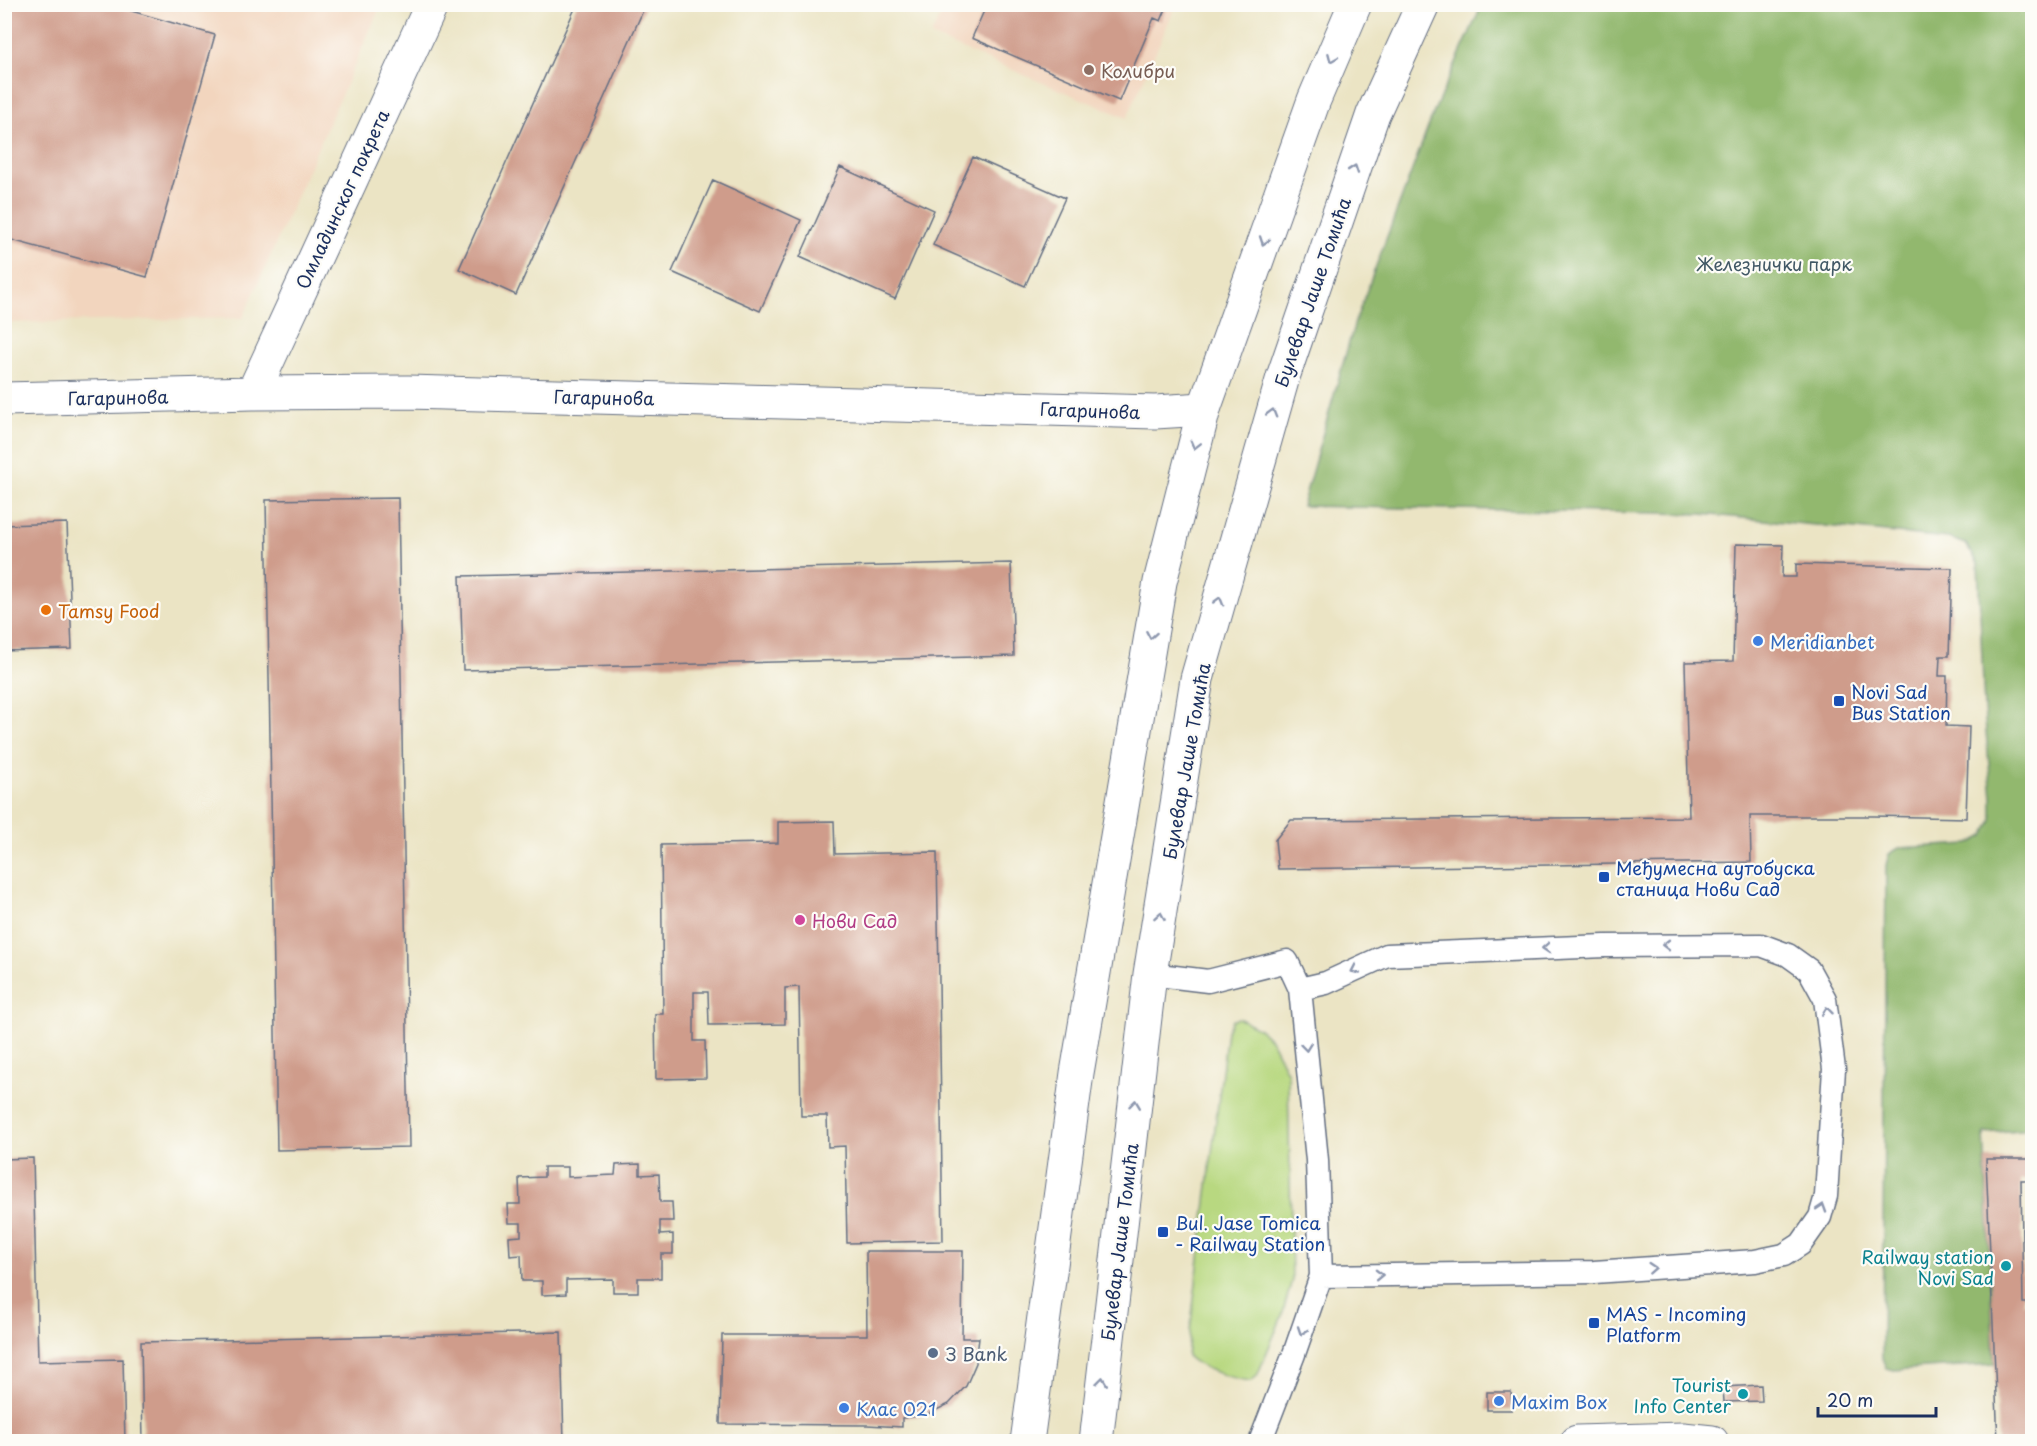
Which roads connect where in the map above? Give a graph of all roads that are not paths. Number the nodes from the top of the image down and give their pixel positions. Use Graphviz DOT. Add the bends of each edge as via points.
graph roads {
  1 [pos="432,4"];
  2 [pos="1355,4"];
  3 [pos="1423,4"];
  4 [pos="253,393"];
  5 [pos="4,399"];
  6 [pos="1204,409"];
  7 [pos="1150,974"];
  8 [pos="1300,989"];
  9 [pos="1321,1275"];
  10 [pos="1027,1442"];
  11 [pos="1096,1442"];
  12 [pos="1260,1442"];
  13 [pos="1577,1442"];
  14 [pos="1712,1442"];
  1 -- 4 [label="main road, Омладинског покрета"];
  2 -- 6 [label="main road, one-way" via="1314,100"];
  7 -- 3 [label="main road, Булевар Јаше Томића, one-way" via="1197,679 1257,465 1373,114"];
  4 -- 5 [label="main road, Гагаринова"];
  4 -- 6 [label="main road, Гагаринова" via="408,392 1155,412"];
  6 -- 10 [label="main road, one-way" via="1158,594 1077,1073"];
  7 -- 8 [label="lane" via="1208,981 1287,961"];
  11 -- 7 [label="main road, Булевар Јаше Томића, one-way"];
  8 -- 9 [label="lane, one-way" via="1317,1160"];
  9 -- 8 [label="lane, one-way" via="1594,1272 1755,1261 1784,1255 1801,1244 1820,1217 1826,1196 1834,1069 1825,999 1809,970 1788,955 1761,945 1605,946 1387,955 1326,983"];
  9 -- 12 [label="lane, one-way"];
  13 -- 14 [label="main road"];
}
